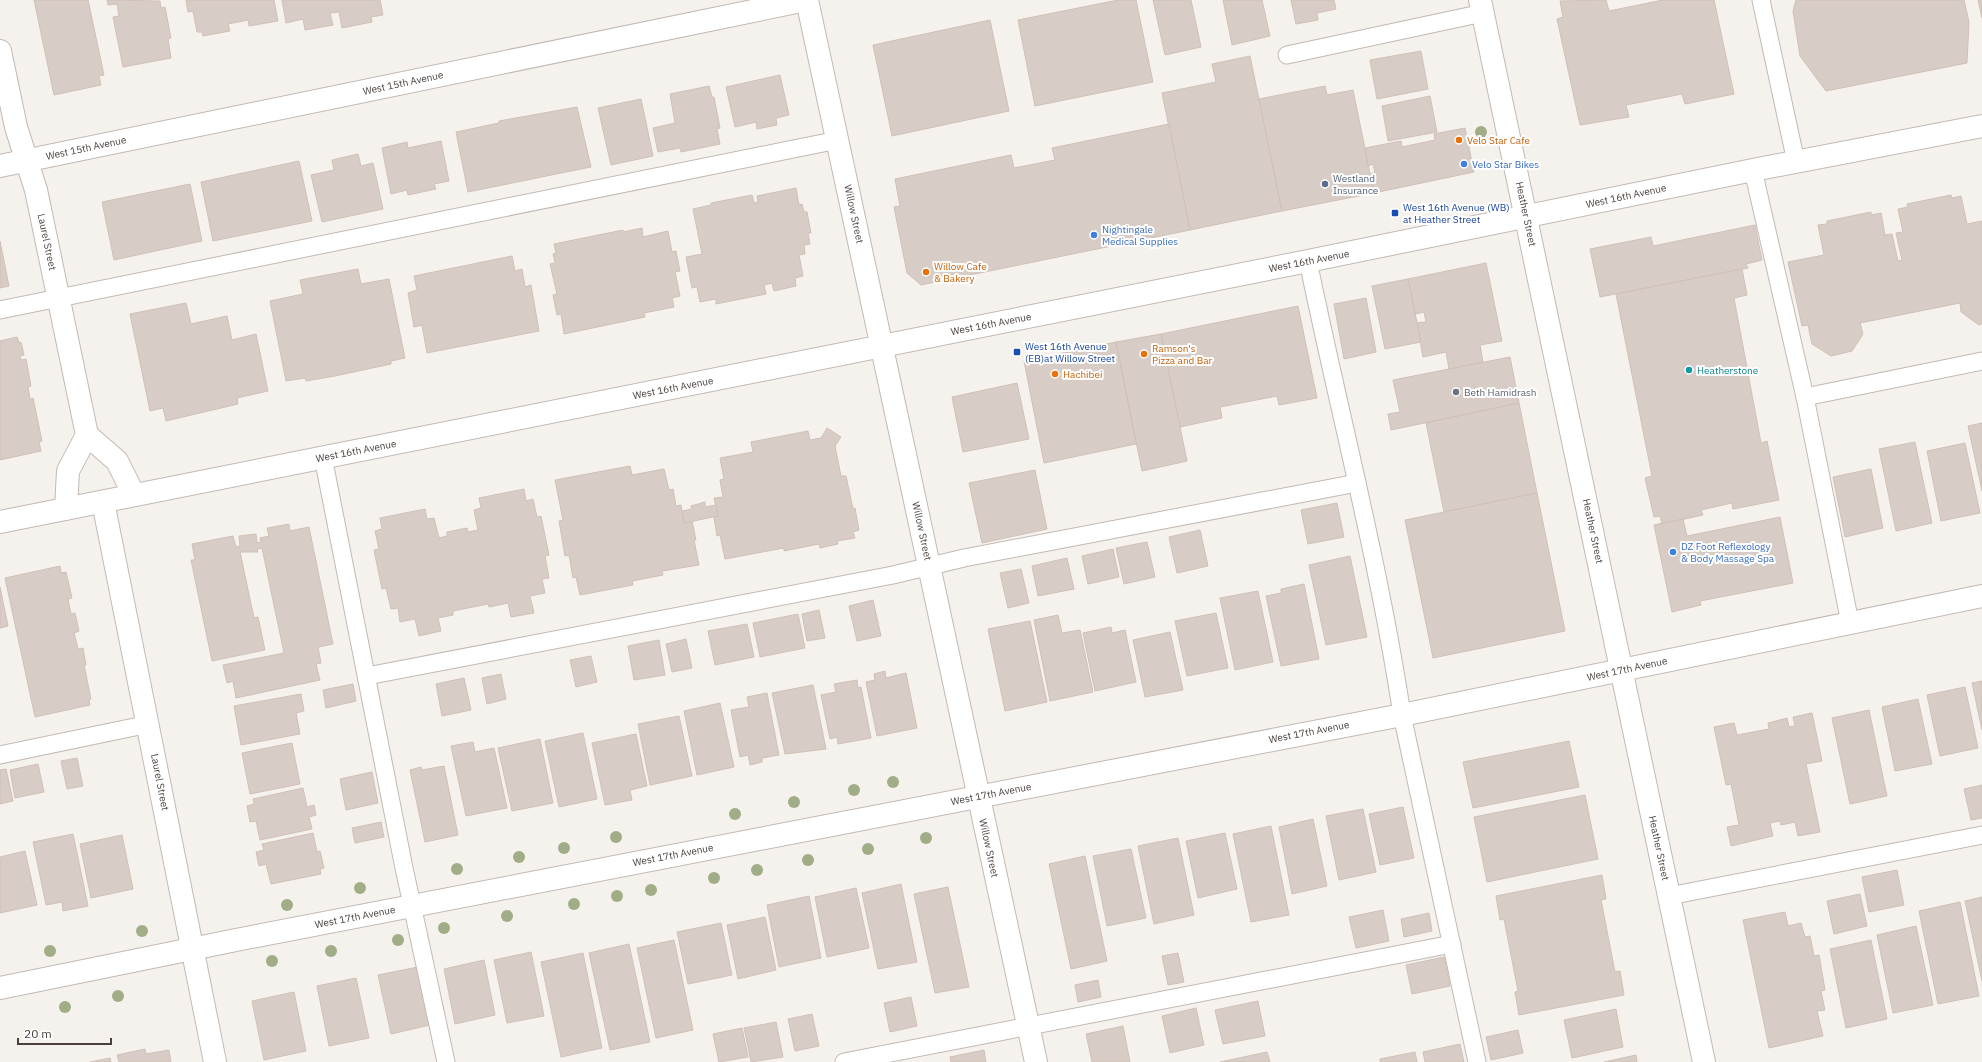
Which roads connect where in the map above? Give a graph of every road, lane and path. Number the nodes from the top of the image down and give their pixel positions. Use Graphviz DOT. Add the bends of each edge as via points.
graph roads {
  1 [pos="807,0"];
  2 [pos="1761,0"];
  3 [pos="1482,6"];
  4 [pos="0,51"];
  5 [pos="1287,55"];
  6 [pos="1982,126"];
  7 [pos="838,140"];
  8 [pos="26,160"];
  9 [pos="1796,162"];
  10 [pos="0,166"];
  11 [pos="1753,170"];
  12 [pos="1526,216"];
  13 [pos="1308,261"];
  14 [pos="59,298"];
  15 [pos="0,310"];
  16 [pos="883,346"];
  17 [pos="1982,361"];
  18 [pos="1805,397"];
  19 [pos="87,436"];
  20 [pos="323,457"];
  21 [pos="1357,483"];
  22 [pos="134,495"];
  23 [pos="103,502"];
  24 [pos="66,509"];
  25 [pos="0,522"];
  26 [pos="929,566"];
  27 [pos="1982,596"];
  28 [pos="1850,623"];
  29 [pos="1622,670"];
  30 [pos="366,676"];
  31 [pos="1402,715"];
  32 [pos="149,724"];
  33 [pos="0,755"];
  34 [pos="978,796"];
  35 [pos="1982,835"];
  36 [pos="1669,896"];
  37 [pos="413,906"];
  38 [pos="1452,944"];
  39 [pos="192,949"];
  40 [pos="0,988"];
  41 [pos="1029,1026"];
  42 [pos="215,1062"];
  43 [pos="446,1062"];
  44 [pos="844,1062"];
  45 [pos="1036,1062"];
  46 [pos="1477,1062"];
  47 [pos="1704,1062"];
  1 -- 7 [label="street, Willow Street"];
  1 -- 8 [label="street, West 15th Avenue"];
  2 -- 9 [label="lane"];
  3 -- 5 [label="lane"];
  3 -- 12 [label="street, Heather Street"];
  4 -- 8 [label="street, Laurel Street" via="16,127"];
  6 -- 9 [label="street, West 16th Avenue"];
  7 -- 14 [label="lane"];
  7 -- 16 [label="street, Willow Street"];
  8 -- 10 [label="street, West 15th Avenue"];
  8 -- 14 [label="street, Laurel Street" via="36,190"];
  9 -- 11 [label="street, West 16th Avenue"];
  11 -- 12 [label="street, West 16th Avenue"];
  11 -- 18 [label="lane"];
  12 -- 13 [label="street, West 16th Avenue"];
  12 -- 29 [label="street, Heather Street"];
  13 -- 16 [label="street, West 16th Avenue"];
  13 -- 21 [label="lane"];
  14 -- 15 [label="lane"];
  14 -- 19 [label="street, Laurel Street"];
  16 -- 20 [label="street, West 16th Avenue"];
  16 -- 26 [label="street, Willow Street"];
  17 -- 18 [label="lane"];
  18 -- 28 [label="lane"];
  19 -- 22 [label="street" via="117,461"];
  19 -- 24 [label="street" via="68,471"];
  20 -- 22 [label="street, West 16th Avenue"];
  20 -- 30 [label="lane"];
  21 -- 26 [label="lane"];
  21 -- 31 [label="lane"];
  22 -- 23 [label="street, West 16th Avenue"];
  23 -- 24 [label="street, West 16th Avenue"];
  23 -- 32 [label="street, Laurel Street"];
  24 -- 25 [label="street, West 16th Avenue"];
  26 -- 30 [label="lane"];
  26 -- 34 [label="street, Willow Street"];
  27 -- 28 [label="street, West 17th Avenue"];
  28 -- 29 [label="street, West 17th Avenue"];
  29 -- 31 [label="street, West 17th Avenue"];
  29 -- 36 [label="street, Heather Street"];
  30 -- 37 [label="lane"];
  31 -- 34 [label="street, West 17th Avenue"];
  31 -- 38 [label="lane"];
  32 -- 33 [label="lane"];
  32 -- 39 [label="street, Laurel Street"];
  34 -- 37 [label="street, West 17th Avenue"];
  34 -- 41 [label="street, Willow Street"];
  35 -- 36 [label="lane"];
  36 -- 47 [label="street, Heather Street"];
  37 -- 39 [label="street, West 17th Avenue"];
  37 -- 43 [label="lane"];
  38 -- 41 [label="lane"];
  38 -- 46 [label="lane"];
  39 -- 40 [label="street, West 17th Avenue"];
  39 -- 42 [label="street, Laurel Street"];
  41 -- 44 [label="lane"];
  41 -- 45 [label="street, Willow Street"];
}
